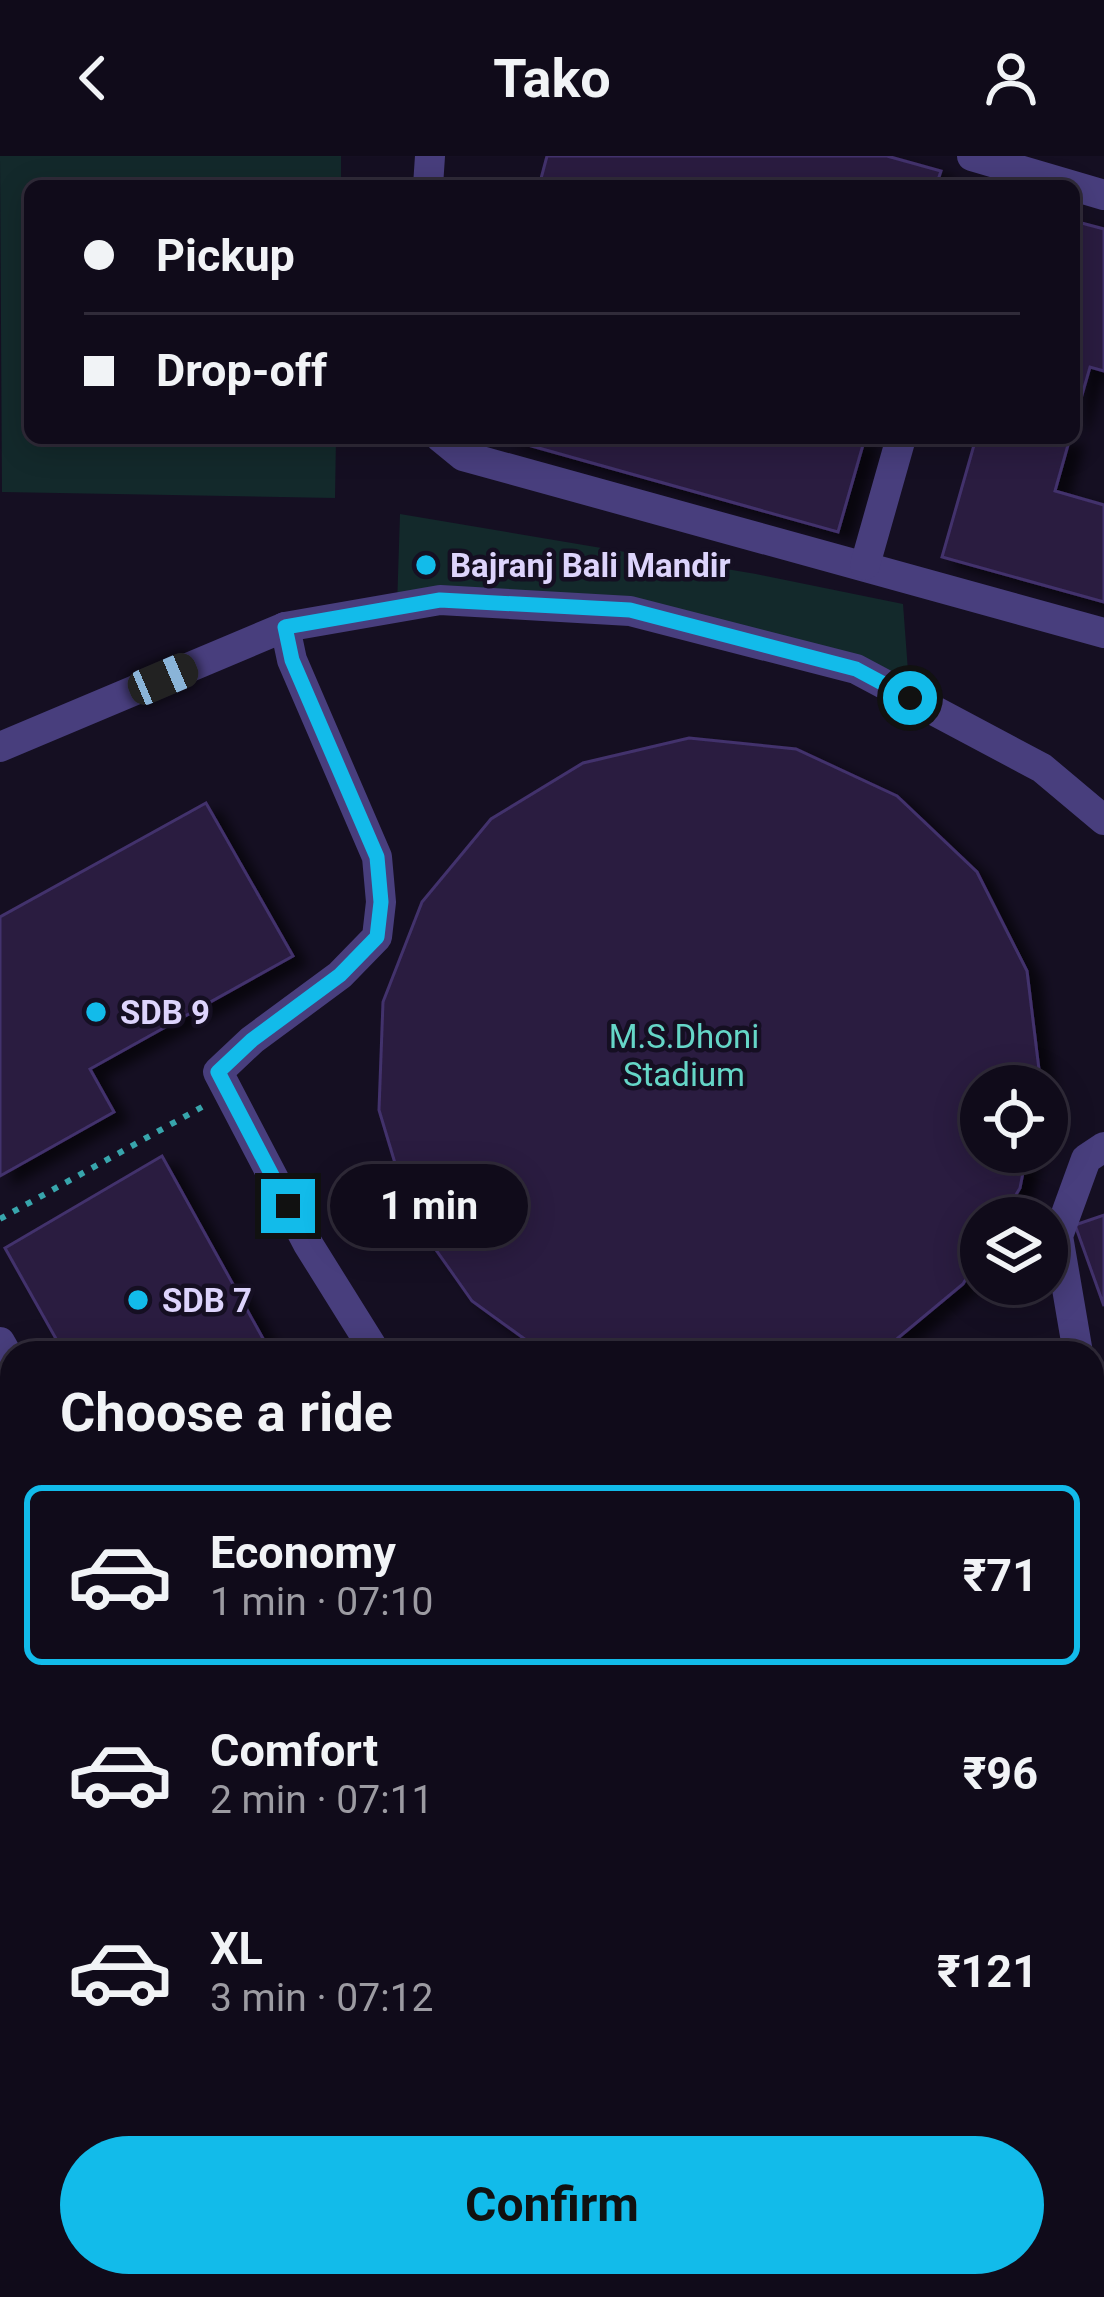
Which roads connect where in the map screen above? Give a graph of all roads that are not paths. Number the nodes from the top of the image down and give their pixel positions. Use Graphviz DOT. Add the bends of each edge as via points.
graph roads {
  1 [pos="976,167"];
  2 [pos="1035,180"];
  3 [pos="448,444"];
  4 [pos="900,444"];
  5 [pos="865,565"];
  6 [pos="285,627"];
  7 [pos="1104,633"];
  8 [pos="0,747"];
  9 [pos="1104,820"];
  10 [pos="1104,1147"];
  11 [pos="369,1341"];
  12 [pos="1076,1341"];
  1 -- 2 [label="street"];
  3 -- 5 [label="street" via="463,456"];
  4 -- 5 [label="street"];
  5 -- 7 [label="street"];
  6 -- 8 [label="street"];
  6 -- 9 [label="street" via="440,600 630,610 856,669 1042,768"];
  6 -- 11 [label="street" via="377,857 377,937 218,1072"];
  10 -- 12 [label="street" via="1087,1159 1058,1236"];
}
